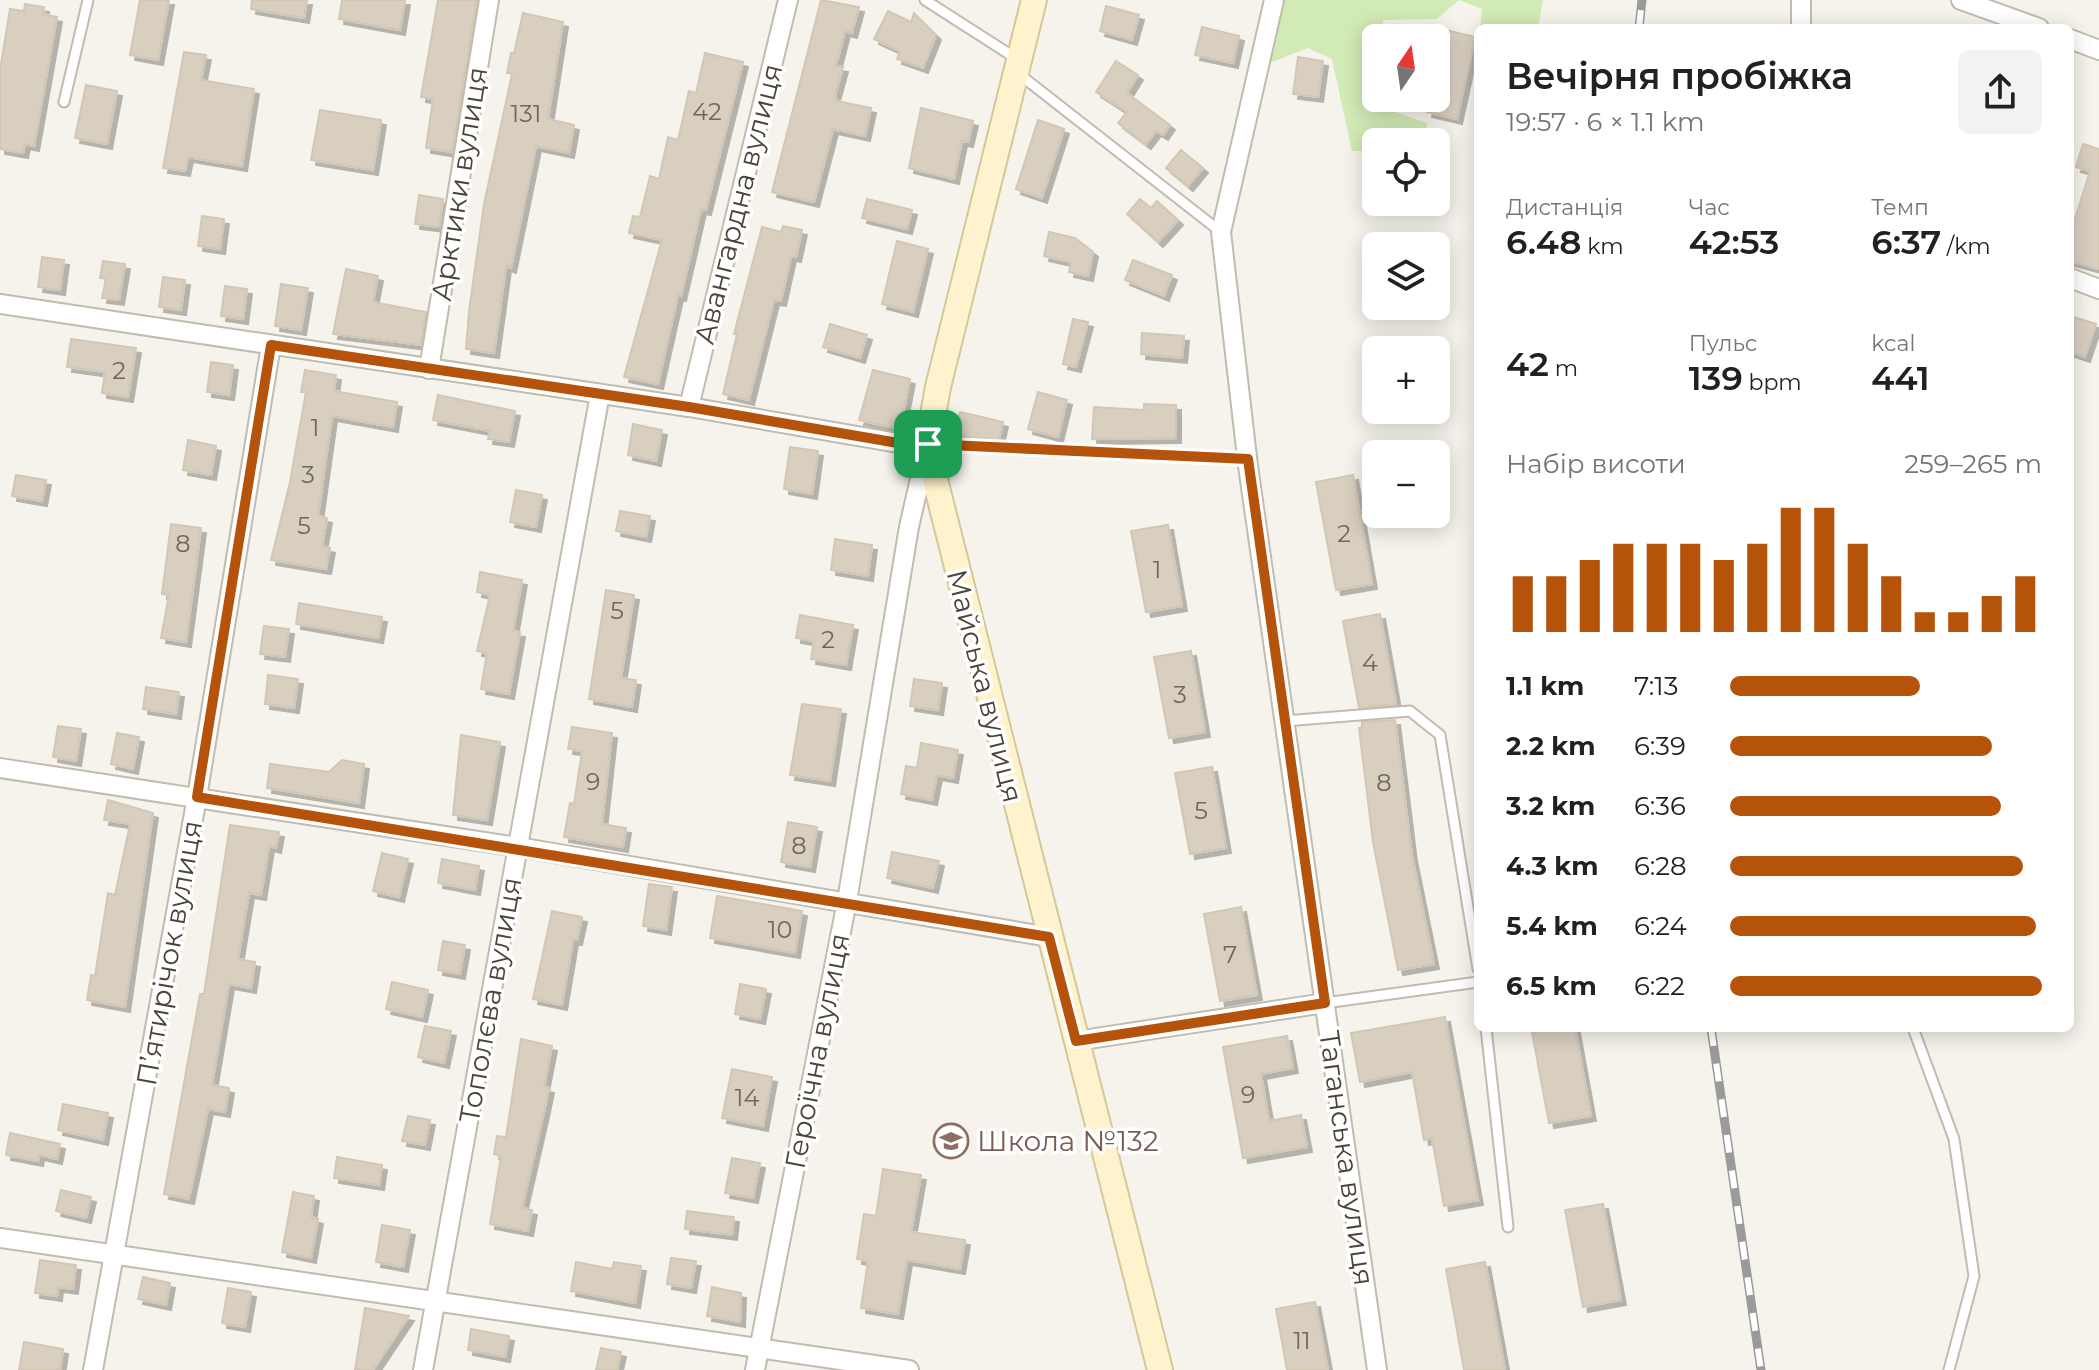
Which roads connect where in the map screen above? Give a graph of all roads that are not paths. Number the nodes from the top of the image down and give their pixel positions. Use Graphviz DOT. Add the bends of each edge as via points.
graph roads {
  1 [pos="88,0"];
  2 [pos="489,0"];
  3 [pos="788,0"];
  4 [pos="925,0"];
  5 [pos="1034,0"];
  6 [pos="1274,0"];
  7 [pos="1801,0"];
  8 [pos="1961,0"];
  9 [pos="1801,24"];
  10 [pos="2028,24"];
  11 [pos="2074,41"];
  12 [pos="2099,50"];
  13 [pos="1018,66"];
  14 [pos="64,102"];
  15 [pos="1221,232"];
  16 [pos="2074,280"];
  17 [pos="2099,289"];
  18 [pos="0,304"];
  19 [pos="271,345"];
  20 [pos="429,369"];
  21 [pos="600,394"];
  22 [pos="689,407"];
  23 [pos="928,446"];
  24 [pos="1248,459"];
  25 [pos="1284,721"];
  26 [pos="0,768"];
  27 [pos="197,797"];
  28 [pos="518,847"];
  29 [pos="847,901"];
  30 [pos="1049,937"];
  31 [pos="1474,944"];
  32 [pos="1474,983"];
  33 [pos="1325,1003"];
  34 [pos="1486,1032"];
  35 [pos="1914,1032"];
  36 [pos="1076,1041"];
  37 [pos="1508,1227"];
  38 [pos="0,1238"];
  39 [pos="115,1255"];
  40 [pos="436,1301"];
  41 [pos="759,1348"];
  42 [pos="93,1370"];
  43 [pos="423,1370"];
  44 [pos="755,1370"];
  45 [pos="909,1370"];
  46 [pos="1160,1370"];
  47 [pos="1377,1370"];
  48 [pos="1949,1370"];
  1 -- 14 [label="lane"];
  2 -- 20 [label="street, Арктики вулиця"];
  3 -- 22 [label="street, Авангардна вулиця"];
  4 -- 13 [label="lane"];
  5 -- 13 [label="street, Майська вулиця"];
  6 -- 15 [label="street, Таганська вулиця"];
  7 -- 9 [label="street"];
  8 -- 10 [label="street"];
  11 -- 12 [label="street"];
  13 -- 15 [label="lane"];
  13 -- 23 [label="street, Майська вулиця"];
  15 -- 24 [label="street, Таганська вулиця"];
  16 -- 17 [label="street"];
  18 -- 19 [label="street"];
  19 -- 20 [label="street"];
  19 -- 27 [label="street, П’ятирічок вулиця"];
  20 -- 21 [label="street"];
  21 -- 22 [label="street"];
  21 -- 28 [label="street, Тополєва вулиця"];
  22 -- 23 [label="street"];
  23 -- 24 [label="lane"];
  23 -- 29 [label="street, Героїчна вулиця" via="909,527"];
  23 -- 30 [label="street, Майська вулиця"];
  24 -- 25 [label="street, Таганська вулиця"];
  25 -- 31 [label="lane" via="1410,711 1440,735"];
  25 -- 33 [label="street, Таганська вулиця"];
  26 -- 27 [label="street"];
  27 -- 28 [label="street"];
  27 -- 39 [label="street, П’ятирічок вулиця"];
  28 -- 29 [label="street"];
  28 -- 40 [label="street, Тополєва вулиця"];
  29 -- 30 [label="street"];
  29 -- 41 [label="street, Героїчна вулиця"];
  30 -- 36 [label="street, Майська вулиця"];
  32 -- 33 [label="lane"];
  33 -- 36 [label="street"];
  33 -- 47 [label="street, Таганська вулиця"];
  34 -- 37 [label="lane"];
  35 -- 48 [label="lane" via="1954,1139 1974,1276"];
  36 -- 46 [label="street, Майська вулиця"];
  38 -- 39 [label="street"];
  39 -- 40 [label="street"];
  39 -- 42 [label="street, П’ятирічок вулиця"];
  40 -- 41 [label="street"];
  40 -- 43 [label="street, Тополєва вулиця"];
  41 -- 44 [label="street, Героїчна вулиця"];
  41 -- 45 [label="street"];
}
